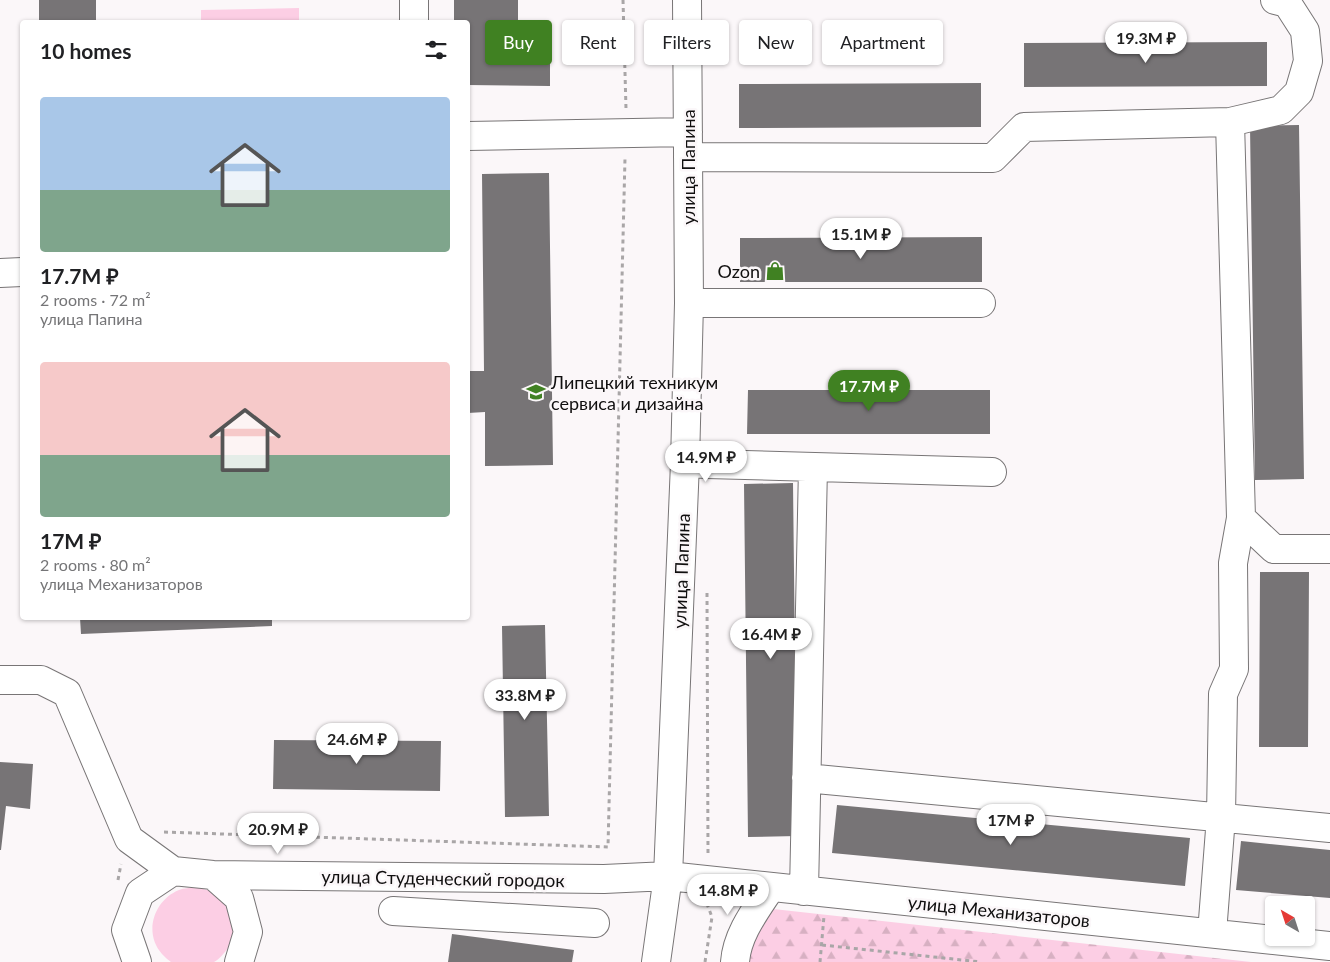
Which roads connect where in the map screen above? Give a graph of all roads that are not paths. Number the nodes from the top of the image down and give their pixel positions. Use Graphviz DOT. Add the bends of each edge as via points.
graph roads {
  1 [pos="414,0"];
  2 [pos="687,0"];
  3 [pos="1275,0"];
  4 [pos="414,20"];
  5 [pos="1230,122"];
  6 [pos="470,136"];
  7 [pos="688,144"];
  8 [pos="20,272"];
  9 [pos="0,273"];
  10 [pos="689,303"];
  11 [pos="981,303"];
  12 [pos="685,462"];
  13 [pos="813,467"];
  14 [pos="992,472"];
  15 [pos="1241,518"];
  16 [pos="1330,549"];
  17 [pos="0,680"];
  18 [pos="806,778"];
  19 [pos="1221,818"];
  20 [pos="1330,828"];
  21 [pos="173,871"];
  22 [pos="213,875"];
  23 [pos="668,876"];
  24 [pos="771,887"];
  25 [pos="815,892"];
  26 [pos="393,911"];
  27 [pos="595,923"];
  28 [pos="1212,934"];
  29 [pos="1330,946"];
  30 [pos="137,962"];
  31 [pos="238,962"];
  32 [pos="656,962"];
  33 [pos="735,962"];
  1 -- 4 [label="street"];
  2 -- 7 [label="street, улица Папина"];
  3 -- 5 [label="street" via="1287,2 1304,31 1308,61 1299,92 1281,110"];
  5 -- 7 [label="street" via="1024,127 993,158"];
  5 -- 15 [label="street"];
  6 -- 7 [label="street" via="626,133"];
  7 -- 10 [label="street, улица Папина"];
  8 -- 9 [label="street"];
  10 -- 11 [label="street"];
  10 -- 12 [label="street, улица Папина"];
  12 -- 13 [label="street"];
  12 -- 23 [label="street, улица Папина"];
  13 -- 14 [label="street"];
  13 -- 18 [label="street"];
  15 -- 16 [label="street" via="1274,549"];
  15 -- 19 [label="street" via="1233,563 1234,670 1223,694"];
  17 -- 21 [label="street" via="41,680 67,693 129,839"];
  18 -- 19 [label="street"];
  18 -- 25 [label="street"];
  19 -- 20 [label="street"];
  19 -- 28 [label="street"];
  21 -- 22 [label="street, улица Студенческий городок"];
  21 -- 30 [label="street" via="140,893 126,930"];
  22 -- 23 [label="street, улица Студенческий городок" via="604,879"];
  22 -- 31 [label="street" via="239,898 248,932"];
  23 -- 24 [label="street, улица Механизаторов"];
  23 -- 32 [label="street, улица Папина"];
  24 -- 25 [label="street, улица Механизаторов"];
  24 -- 33 [label="street" via="740,938"];
  25 -- 28 [label="street, улица Механизаторов"];
  26 -- 27 [label="street"];
  28 -- 29 [label="street, улица Механизаторов"];
}
